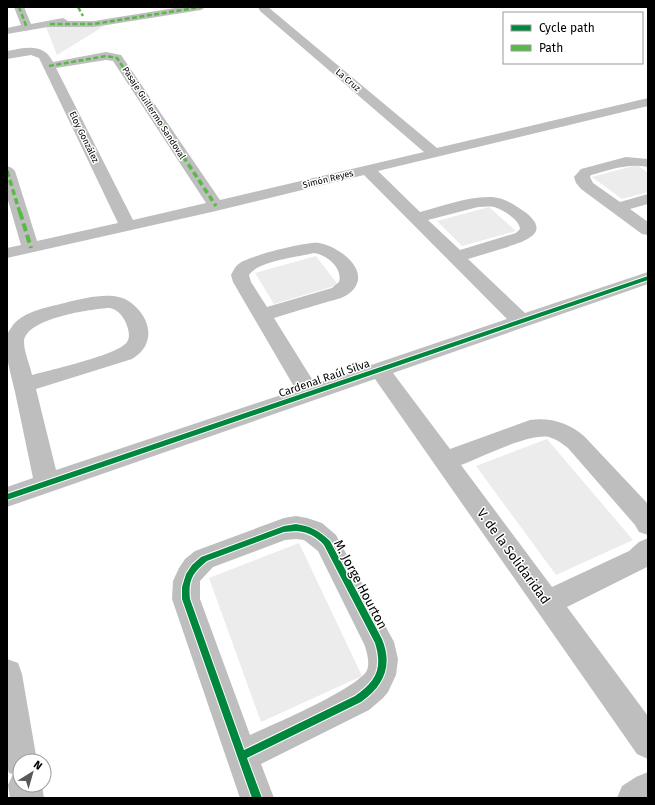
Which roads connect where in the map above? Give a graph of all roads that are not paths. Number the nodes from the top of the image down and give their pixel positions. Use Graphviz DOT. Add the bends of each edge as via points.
graph roads {
  1 [pos="19,7"];
  2 [pos="201,7"];
  3 [pos="263,7"];
  4 [pos="81,11"];
  5 [pos="97,12"];
  6 [pos="50,24"];
  7 [pos="27,28"];
  8 [pos="7,30"];
  9 [pos="7,55"];
  10 [pos="49,66"];
  11 [pos="646,103"];
  12 [pos="434,153"];
  13 [pos="648,163"];
  14 [pos="367,169"];
  15 [pos="7,171"];
  16 [pos="648,199"];
  17 [pos="216,206"];
  18 [pos="617,208"];
  19 [pos="417,218"];
  20 [pos="128,226"];
  21 [pos="648,230"];
  22 [pos="31,248"];
  23 [pos="7,254"];
  24 [pos="456,257"];
  25 [pos="648,278"];
  26 [pos="262,315"];
  27 [pos="521,321"];
  28 [pos="380,370"];
  29 [pos="24,385"];
  30 [pos="310,394"];
  31 [pos="445,461"];
  32 [pos="47,484"];
  33 [pos="7,497"];
  34 [pos="648,524"];
  35 [pos="648,550"];
  36 [pos="547,603"];
  37 [pos="7,674"];
  38 [pos="648,743"];
  39 [pos="20,753"];
  40 [pos="242,756"];
  41 [pos="648,790"];
  42 [pos="257,798"];
  43 [pos="634,798"];
  1 -- 7 [label="street"];
  2 -- 6 [label="street" via="94,24"];
  3 -- 12 [label="street, La Cruz"];
  4 -- 5 [label="street"];
  4 -- 6 [label="street"];
  6 -- 7 [label="street"];
  7 -- 8 [label="street"];
  9 -- 10 [label="street, Eloy González" via="37,52 43,54"];
  10 -- 17 [label="street, Pasaje Guillermo Sandoval" via="106,56 118,58"];
  10 -- 20 [label="street, Eloy González"];
  11 -- 12 [label="street, Simón Reyes"];
  12 -- 14 [label="street, Simón Reyes"];
  13 -- 18 [label="street" via="624,161 583,175 584,183"];
  14 -- 17 [label="street, Simón Reyes"];
  14 -- 19 [label="street"];
  15 -- 22 [label="street"];
  16 -- 18 [label="street"];
  17 -- 20 [label="street, Simón Reyes"];
  18 -- 21 [label="street"];
  19 -- 24 [label="street"];
  19 -- 24 [label="street" via="488,201 506,206 526,222 528,230 522,236"];
  20 -- 22 [label="street, Simón Reyes"];
  22 -- 23 [label="street, Simón Reyes"];
  24 -- 27 [label="street"];
  25 -- 27 [label="street, Cardenal Raúl Silva"];
  26 -- 26 [label="street" via="240,278 242,271 250,264 314,248 333,253 348,270 348,283 339,292"];
  26 -- 30 [label="street"];
  27 -- 28 [label="street, Cardenal Raúl Silva"];
  28 -- 30 [label="street, Cardenal Raúl Silva"];
  28 -- 31 [label="street, V. de la Solidaridad"];
  29 -- 29 [label="street" via="14,342 18,331 28,322 42,316 103,301 117,303 131,312 139,337 129,352"];
  29 -- 32 [label="street"];
  30 -- 32 [label="street, Cardenal Raúl Silva"];
  31 -- 34 [label="street" via="530,429 554,429 576,442"];
  31 -- 36 [label="street, V. de la Solidaridad"];
  32 -- 33 [label="street, Cardenal Raúl Silva"];
  35 -- 36 [label="street" via="638,559"];
  36 -- 38 [label="street, V. de la Solidaridad"];
  37 -- 39 [label="street"];
  40 -- 40 [label="street, M. Jorge Hourton" via="186,599 185,582 195,566 204,559 284,529 308,529 316,532 327,543 379,642 383,663 381,674 368,693 358,699"];
  40 -- 42 [label="street, M. Jorge Hourton"];
  41 -- 43 [label="street"];
}
